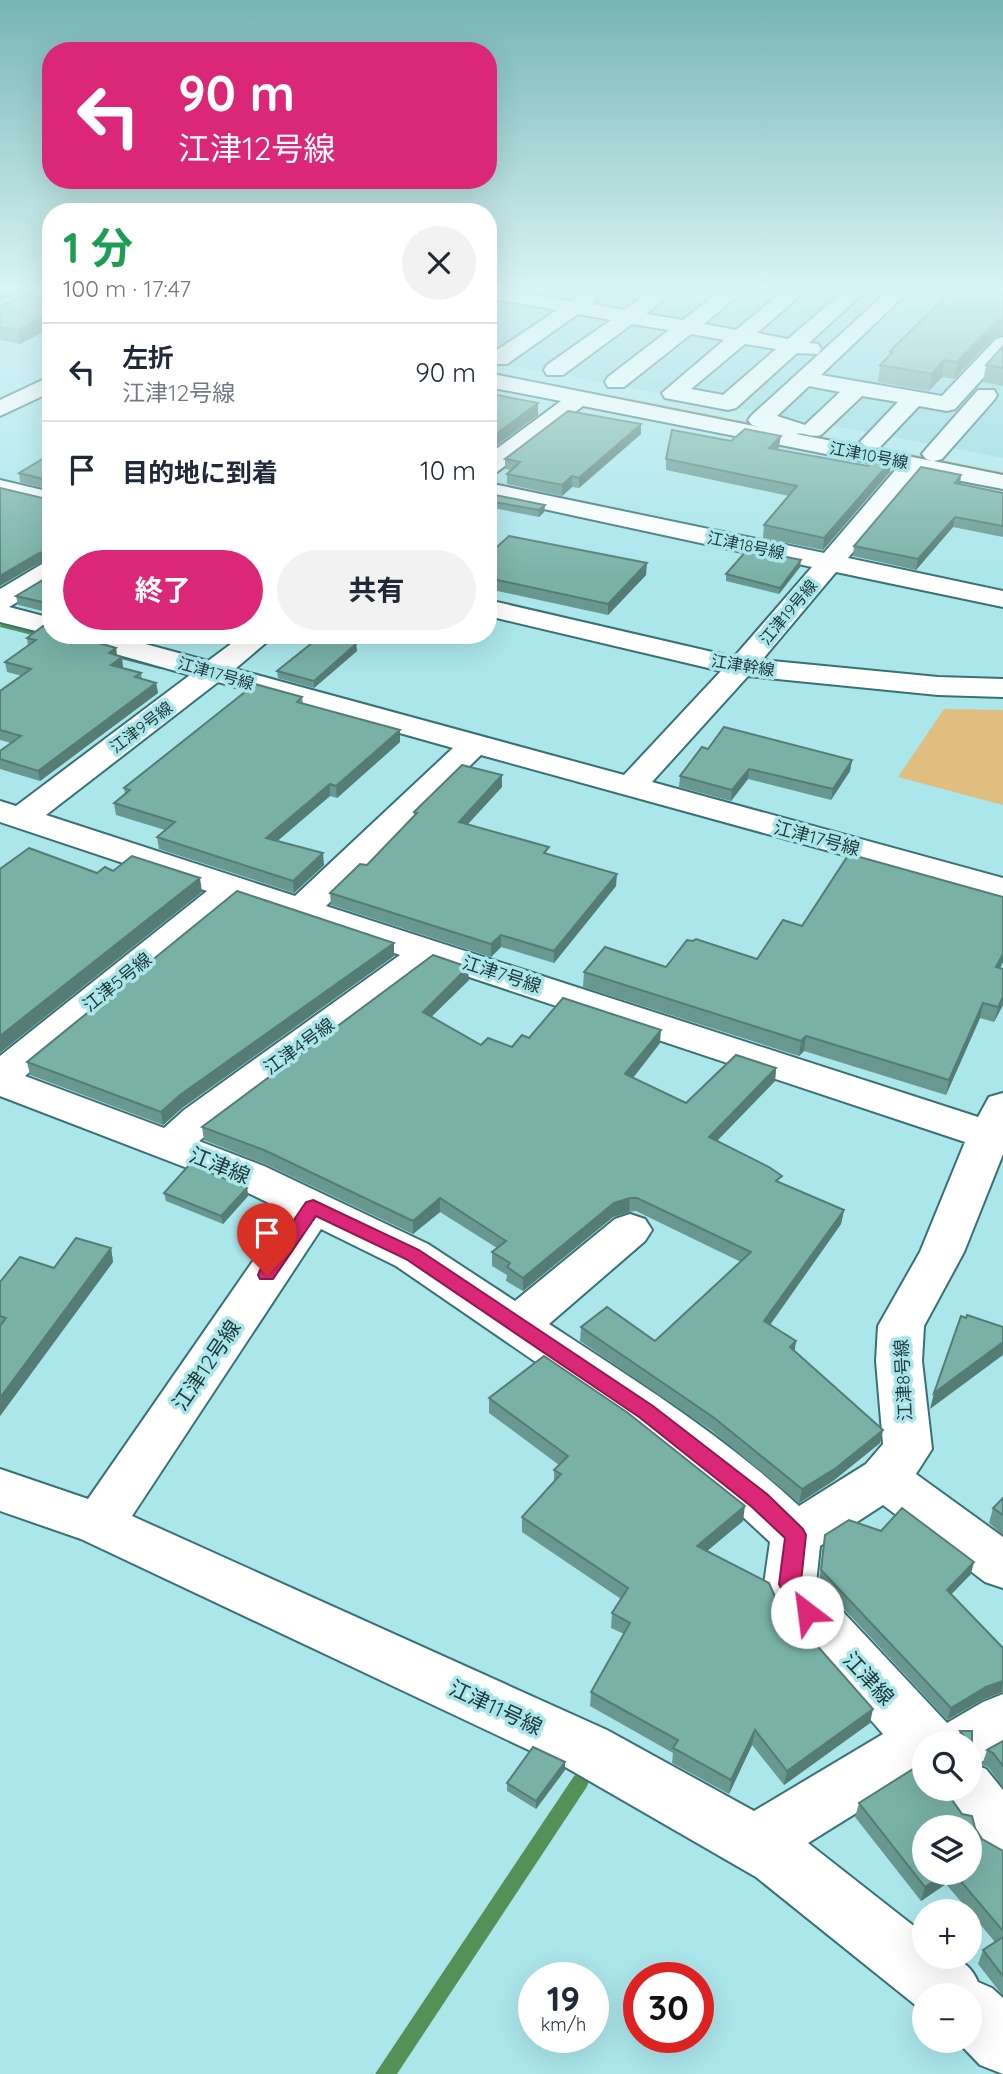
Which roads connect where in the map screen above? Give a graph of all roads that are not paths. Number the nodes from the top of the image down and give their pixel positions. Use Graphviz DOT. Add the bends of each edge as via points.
graph roads {
  1 [pos="6,385"];
  2 [pos="581,385"];
  3 [pos="591,385"];
  4 [pos="630,385"];
  5 [pos="683,385"];
  6 [pos="749,385"];
  7 [pos="799,385"];
  8 [pos="838,385"];
  9 [pos="965,385"];
  10 [pos="857,388"];
  11 [pos="42,390"];
  12 [pos="960,390"];
  13 [pos="42,391"];
  14 [pos="673,393"];
  15 [pos="994,396"];
  16 [pos="914,398"];
  17 [pos="0,409"];
  18 [pos="813,430"];
  19 [pos="872,442"];
  20 [pos="497,459"];
  21 [pos="924,459"];
  22 [pos="1001,467"];
  23 [pos="0,487"];
  24 [pos="497,493"];
  25 [pos="42,498"];
  26 [pos="830,562"];
  27 [pos="42,575"];
  28 [pos="1003,599"];
  29 [pos="0,601"];
  30 [pos="497,610"];
  31 [pos="0,613"];
  32 [pos="42,625"];
  33 [pos="111,644"];
  34 [pos="250,644"];
  35 [pos="741,667"];
  36 [pos="213,673"];
  37 [pos="1003,688"];
  38 [pos="474,745"];
  39 [pos="630,788"];
  40 [pos="10,814"];
  41 [pos="233,887"];
  42 [pos="1003,890"];
  43 [pos="302,909"];
  44 [pos="430,950"];
  45 [pos="0,1079"];
  46 [pos="998,1127"];
  47 [pos="170,1145"];
  48 [pos="313,1207"];
  49 [pos="630,1230"];
  50 [pos="516,1326"];
  51 [pos="884,1478"];
  52 [pos="0,1490"];
  53 [pos="99,1524"];
  54 [pos="796,1535"];
  55 [pos="1003,1566"];
  56 [pos="1003,1720"];
  57 [pos="928,1731"];
  58 [pos="971,1731"];
  59 [pos="912,1757"];
  60 [pos="976,1801"];
  61 [pos="1003,1836"];
  62 [pos="754,1844"];
  63 [pos="937,1983"];
  64 [pos="982,2022"];
  65 [pos="1003,2042"];
  1 -- 11 [label="street"];
  2 -- 20 [label="street"];
  3 -- 21 [label="street, 江津10号線"];
  4 -- 14 [label="street"];
  5 -- 14 [label="street"];
  6 -- 14 [label="street" via="728,403"];
  7 -- 18 [label="street" via="760,420"];
  8 -- 10 [label="street"];
  9 -- 12 [label="street"];
  10 -- 16 [label="street"];
  10 -- 18 [label="street"];
  12 -- 15 [label="street"];
  12 -- 16 [label="street" via="947,404"];
  13 -- 17 [label="street"];
  15 -- 21 [label="street, 江津19号線"];
  16 -- 19 [label="street"];
  18 -- 19 [label="street"];
  19 -- 21 [label="street"];
  21 -- 22 [label="street"];
  21 -- 26 [label="street, 江津19号線"];
  23 -- 25 [label="street"];
  24 -- 26 [label="street, 江津18号線"];
  26 -- 28 [label="street, 江津18号線"];
  26 -- 35 [label="street, 江津19号線"];
  27 -- 29 [label="street"];
  30 -- 35 [label="street, 江津幹線"];
  31 -- 32 [label="street"];
  33 -- 36 [label="street, 江津17号線"];
  34 -- 36 [label="street, 江津9号線"];
  35 -- 37 [label="street, 江津幹線"];
  35 -- 39 [label="street, 江津19号線"];
  36 -- 38 [label="street, 江津17号線"];
  36 -- 40 [label="street, 江津9号線"];
  38 -- 39 [label="street, 江津17号線"];
  38 -- 43 [label="street"];
  39 -- 42 [label="street, 江津17号線"];
  40 -- 41 [label="street, 江津7号線"];
  41 -- 43 [label="street, 江津7号線"];
  41 -- 45 [label="street, 江津5号線"];
  43 -- 44 [label="street, 江津7号線"];
  44 -- 46 [label="street, 江津7号線"];
  44 -- 47 [label="street, 江津4号線"];
  45 -- 47 [label="street, 江津線"];
  46 -- 51 [label="street, 江津8号線" via="942,1252 901,1326 899,1361 908,1449"];
  47 -- 48 [label="street, 江津線"];
  48 -- 50 [label="street, 江津線" via="412,1255"];
  48 -- 53 [label="street, 江津12号線"];
  49 -- 50 [label="street"];
  50 -- 54 [label="street, 江津線" via="646,1412"];
  51 -- 54 [label="street, 江津8号線"];
  51 -- 55 [label="street"];
  52 -- 53 [label="street, 江津11号線"];
  53 -- 62 [label="street, 江津11号線" via="587,1749"];
  54 -- 57 [label="street, 江津線" via="790,1584 795,1596"];
  56 -- 58 [label="street"];
  59 -- 62 [label="street"];
  60 -- 61 [label="street"];
  62 -- 63 [label="street, 江津11号線" via="777,1856"];
  64 -- 65 [label="street"];
}
